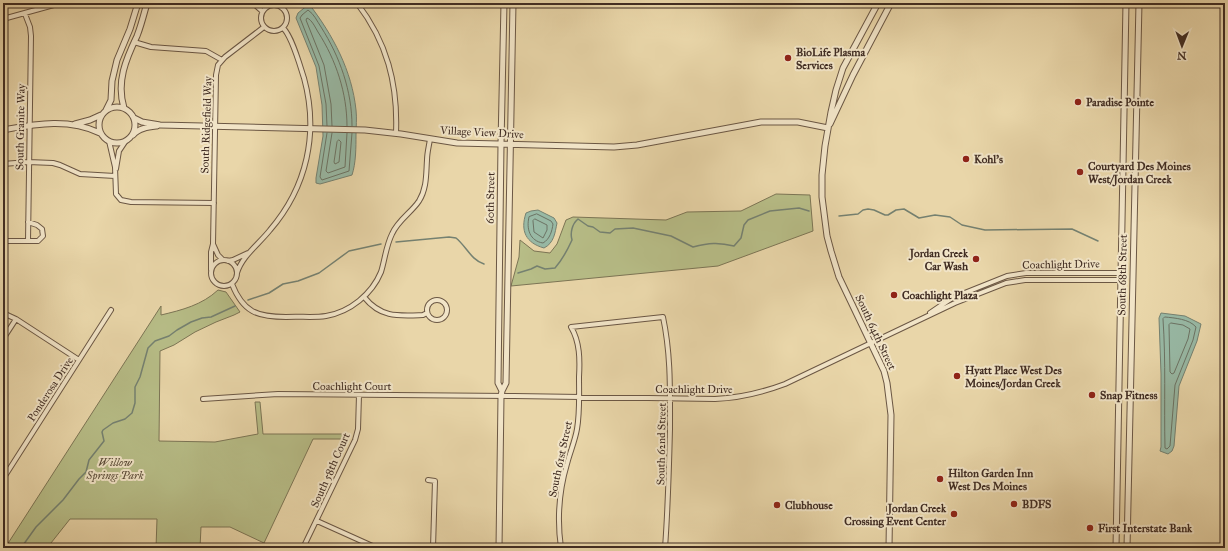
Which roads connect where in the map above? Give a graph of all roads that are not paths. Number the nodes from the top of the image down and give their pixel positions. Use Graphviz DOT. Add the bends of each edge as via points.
graph roads {
  1 [pos="61,3"];
  2 [pos="138,3"];
  3 [pos="146,3"];
  4 [pos="253,3"];
  5 [pos="289,3"];
  6 [pos="357,3"];
  7 [pos="504,3"];
  8 [pos="514,3"];
  9 [pos="878,3"];
  10 [pos="891,3"];
  11 [pos="1126,3"];
  12 [pos="1139,3"];
  13 [pos="282,8"];
  14 [pos="262,12"];
  15 [pos="26,14"];
  16 [pos="3,19"];
  17 [pos="264,27"];
  18 [pos="282,28"];
  19 [pos="134,42"];
  20 [pos="222,60"];
  21 [pos="124,108"];
  22 [pos="104,112"];
  23 [pos="134,118"];
  24 [pos="74,124"];
  25 [pos="160,125"];
  26 [pos="29,126"];
  27 [pos="215,126"];
  28 [pos="310,128"];
  29 [pos="828,128"];
  30 [pos="3,130"];
  31 [pos="100,133"];
  32 [pos="396,133"];
  33 [pos="131,138"];
  34 [pos="430,139"];
  35 [pos="109,141"];
  36 [pos="125,142"];
  37 [pos="501,144"];
  38 [pos="510,144"];
  39 [pos="28,162"];
  40 [pos="3,164"];
  41 [pos="115,174"];
  42 [pos="214,203"];
  43 [pos="28,222"];
  44 [pos="3,241"];
  45 [pos="28,241"];
  46 [pos="213,244"];
  47 [pos="250,252"];
  48 [pos="226,260"];
  49 [pos="211,270"];
  50 [pos="237,273"];
  51 [pos="1121,273"];
  52 [pos="1120,280"];
  53 [pos="232,284"];
  54 [pos="364,296"];
  55 [pos="111,310"];
  56 [pos="427,313"];
  57 [pos="3,314"];
  58 [pos="16,319"];
  59 [pos="918,320"];
  60 [pos="571,327"];
  61 [pos="3,340"];
  62 [pos="871,342"];
  63 [pos="79,360"];
  64 [pos="502,394"];
  65 [pos="359,395"];
  66 [pos="579,397"];
  67 [pos="670,398"];
  68 [pos="203,400"];
  69 [pos="3,479"];
  70 [pos="428,480"];
  71 [pos="317,521"];
  72 [pos="303,548"];
  73 [pos="377,548"];
  74 [pos="433,548"];
  75 [pos="499,548"];
  76 [pos="561,548"];
  77 [pos="665,548"];
  78 [pos="889,548"];
  79 [pos="1116,548"];
  80 [pos="1127,548"];
  1 -- 15 [label="street"];
  2 -- 22 [label="street" via="114,70 111,100"];
  3 -- 19 [label="street"];
  4 -- 14 [label="street"];
  5 -- 13 [label="street"];
  6 -- 32 [label="street" via="367,16 390,66 396,100"];
  7 -- 37 [label="street, 60th Street"];
  8 -- 38 [label="street, 60th Street"];
  9 -- 29 [label="street, South 64th Street" via="843,68"];
  10 -- 29 [label="street, South 64th Street" via="852,75"];
  11 -- 51 [label="street, South 68th Street"];
  12 -- 80 [label="street, South 68th Street"];
  13 -- 14 [label="street" via="269,5"];
  13 -- 18 [label="street" via="287,20"];
  14 -- 17 [label="street" via="260,20"];
  15 -- 16 [label="street"];
  15 -- 26 [label="street, South Granite Way" via="31,36"];
  17 -- 18 [label="street" via="272,32"];
  17 -- 20 [label="street"];
  18 -- 28 [label="street" via="297,57 304,80 309,103"];
  19 -- 20 [label="street" via="151,47 206,50"];
  19 -- 21 [label="street" via="121,81"];
  20 -- 27 [label="street, South Ridgefield Way" via="216,75"];
  21 -- 22 [label="street" via="115,106"];
  21 -- 23 [label="street" via="130,111"];
  22 -- 24 [label="street" via="90,120"];
  22 -- 31 [label="street" via="99,123"];
  23 -- 25 [label="street, Village View Drive"];
  23 -- 33 [label="street" via="136,127"];
  24 -- 26 [label="street"];
  24 -- 31 [label="street"];
  25 -- 27 [label="street, Village View Drive"];
  25 -- 33 [label="street" via="136,132"];
  26 -- 30 [label="street"];
  26 -- 39 [label="street, South Granite Way"];
  27 -- 28 [label="street, Village View Drive"];
  27 -- 42 [label="street, South Ridgefield Way"];
  28 -- 32 [label="street, Village View Drive"];
  28 -- 47 [label="street" via="303,172 292,200 271,230"];
  29 -- 38 [label="street, Village View Drive" via="798,122 770,121 637,145 599,147"];
  29 -- 62 [label="street, South 64th Street" via="822,175 827,236 839,276"];
  31 -- 35 [label="street"];
  32 -- 34 [label="street, Village View Drive"];
  33 -- 36 [label="street"];
  34 -- 37 [label="street, Village View Drive" via="457,143"];
  34 -- 54 [label="street" via="423,194 415,207 396,226 389,239 381,272"];
  35 -- 36 [label="street"];
  35 -- 41 [label="street"];
  36 -- 41 [label="street" via="119,151"];
  37 -- 38 [label="street, Village View Drive"];
  37 -- 64 [label="street, 60th Street" via="498,383"];
  38 -- 64 [label="street, 60th Street" via="506,383"];
  39 -- 40 [label="street"];
  39 -- 41 [label="street" via="60,165 86,175"];
  39 -- 43 [label="street, South Granite Way"];
  41 -- 42 [label="street" via="116,194 125,202"];
  42 -- 46 [label="street, South Ridgefield Way"];
  43 -- 45 [label="street, South Granite Way"];
  43 -- 45 [label="street" via="40,227 43,233 38,241"];
  44 -- 45 [label="street"];
  46 -- 48 [label="street" via="218,255"];
  46 -- 49 [label="street, South Ridgefield Way"];
  47 -- 48 [label="street" via="233,260"];
  47 -- 50 [label="street" via="240,264"];
  48 -- 49 [label="street" via="221,260"];
  48 -- 50 [label="street" via="232,262"];
  49 -- 53 [label="street" via="217,284"];
  50 -- 53 [label="street"];
  51 -- 52 [label="street, South 68th Street"];
  51 -- 59 [label="street, Coachlight Drive" via="1026,273 1007,276 952,298"];
  52 -- 59 [label="street, Coachlight Drive" via="1025,280 1006,283"];
  52 -- 79 [label="street, South 68th Street"];
  53 -- 54 [label="street" via="244,305 257,314 267,316 326,316 347,308"];
  54 -- 56 [label="street" via="376,308 392,316"];
  55 -- 63 [label="street, Ponderosa Drive"];
  56 -- 56 [label="street" via="433,320 442,319 446,313 446,306 440,300 433,300 428,305"];
  57 -- 58 [label="street"];
  58 -- 61 [label="street"];
  58 -- 63 [label="street"];
  59 -- 62 [label="street, Coachlight Drive"];
  60 -- 66 [label="street, South 61st Street" via="578,346"];
  60 -- 67 [label="street, South 62nd Street" via="663,316 670,362"];
  62 -- 67 [label="street, Coachlight Drive" via="761,393 736,398"];
  62 -- 78 [label="street, South 64th Street" via="884,372 891,415"];
  63 -- 69 [label="street, Ponderosa Drive"];
  64 -- 65 [label="street, Coachlight Court"];
  64 -- 66 [label="street, Coachlight Drive"];
  64 -- 75 [label="street, 60th Street"];
  65 -- 68 [label="street, Coachlight Court" via="263,394"];
  65 -- 71 [label="street, South 58th Court" via="357,435"];
  66 -- 67 [label="street, Coachlight Drive"];
  66 -- 76 [label="street, South 61st Street" via="578,427 561,493"];
  67 -- 77 [label="street, South 62nd Street"];
  70 -- 74 [label="street" via="434,480"];
  71 -- 72 [label="street, South 58th Court"];
  71 -- 73 [label="street"];
}
